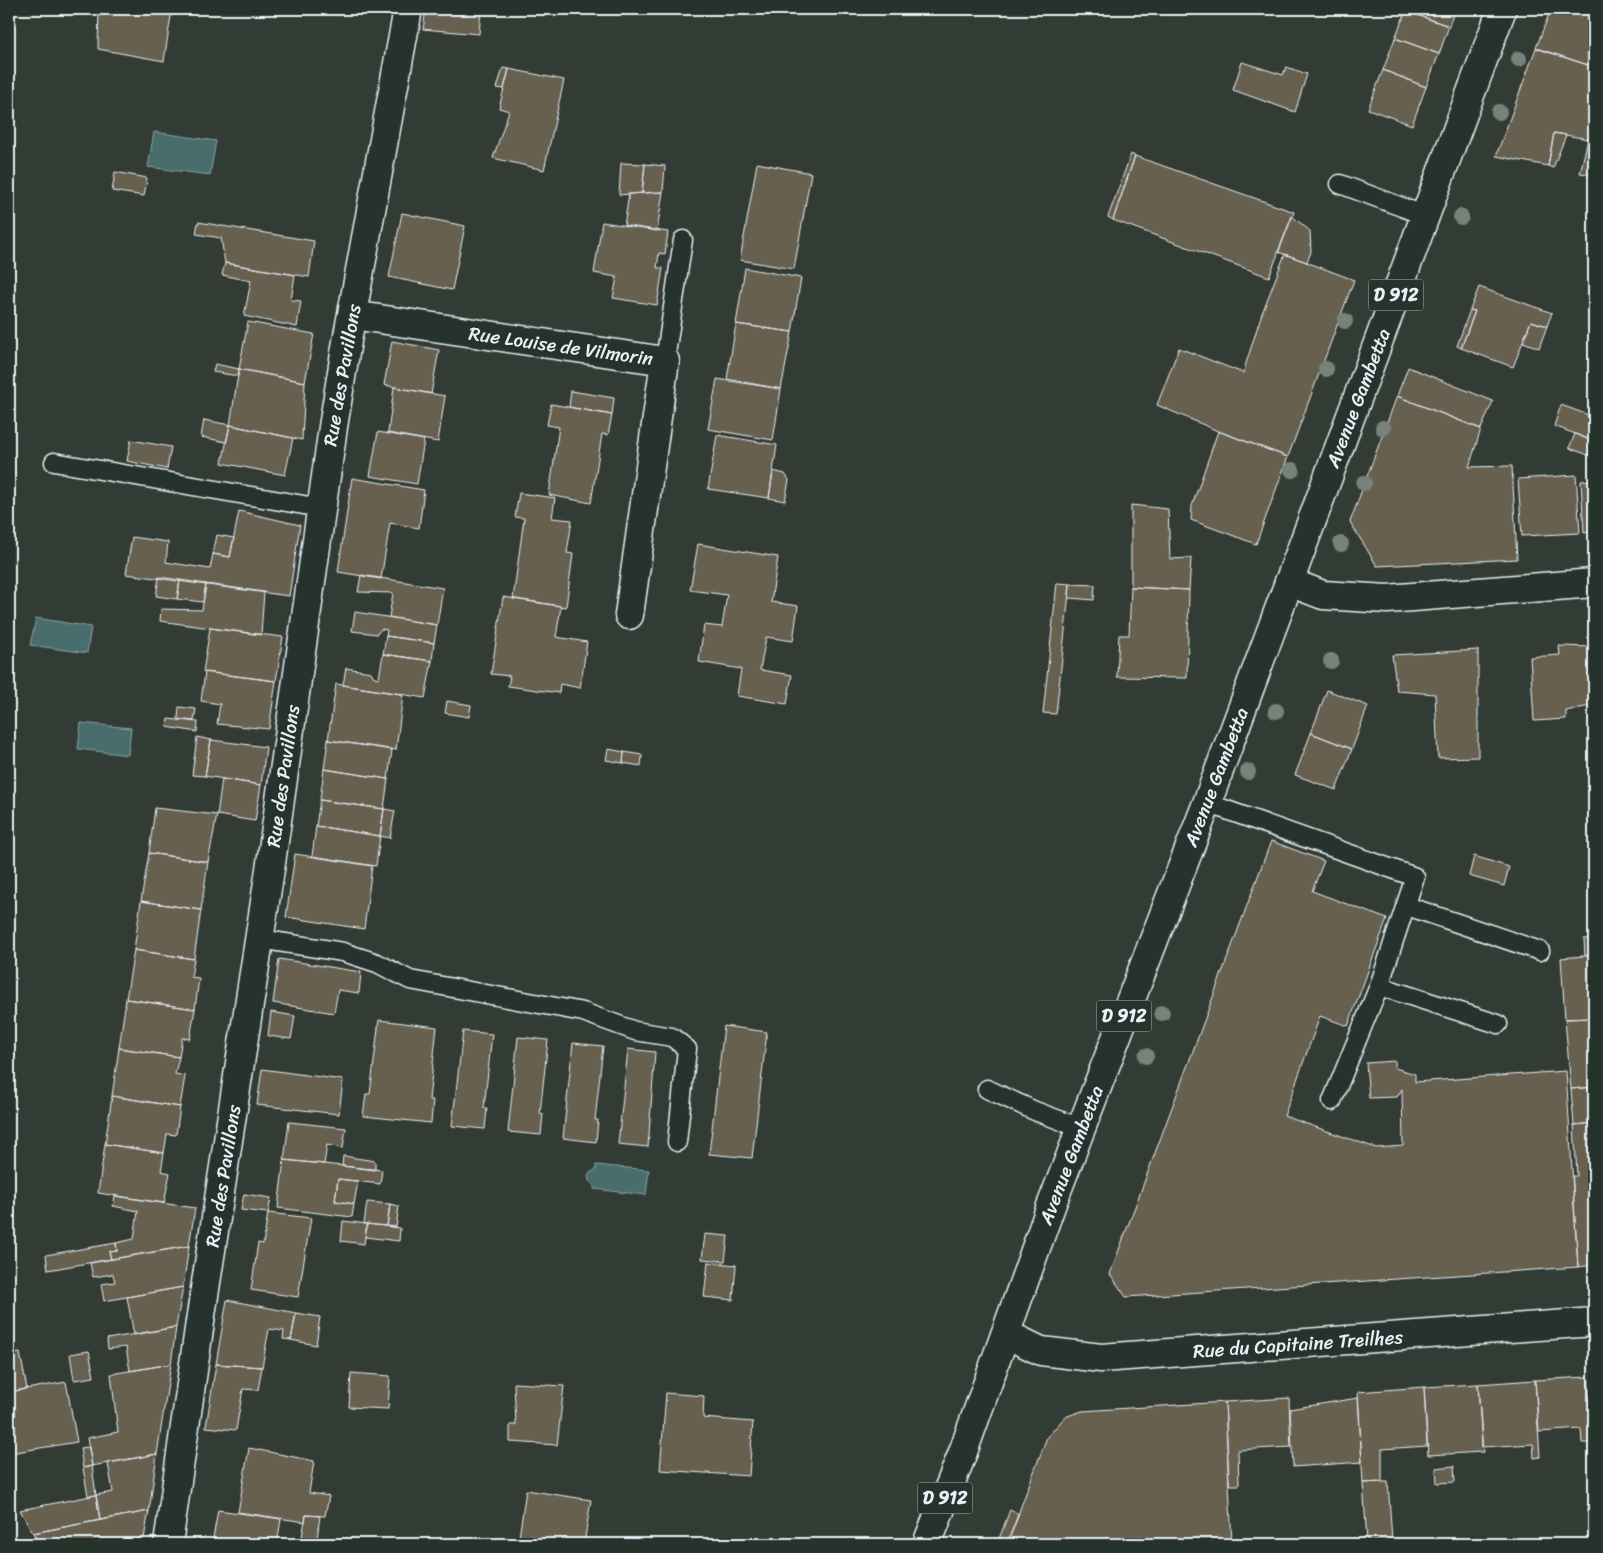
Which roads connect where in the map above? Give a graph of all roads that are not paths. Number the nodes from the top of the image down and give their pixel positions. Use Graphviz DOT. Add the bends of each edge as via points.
graph roads {
  1 [pos="408,9"];
  2 [pos="1502,9"];
  3 [pos="1340,184"];
  4 [pos="1426,216"];
  5 [pos="683,240"];
  6 [pos="352,315"];
  7 [pos="665,361"];
  8 [pos="54,462"];
  9 [pos="321,508"];
  10 [pos="1289,582"];
  11 [pos="1594,583"];
  12 [pos="629,615"];
  13 [pos="1207,803"];
  14 [pos="1407,906"];
  15 [pos="259,939"];
  16 [pos="1540,951"];
  17 [pos="1379,986"];
  18 [pos="1498,1024"];
  19 [pos="987,1089"];
  20 [pos="1332,1101"];
  21 [pos="1081,1128"];
  22 [pos="677,1142"];
  23 [pos="1594,1322"];
  24 [pos="1006,1334"];
  25 [pos="168,1544"];
  26 [pos="927,1544"];
  1 -- 6 [label="street, Rue des Pavillons"];
  2 -- 4 [label="street, Avenue Gambetta / D 912"];
  3 -- 4 [label="lane"];
  4 -- 10 [label="street, Avenue Gambetta / D 912"];
  5 -- 7 [label="lane"];
  6 -- 7 [label="street, Rue Louise de Vilmorin"];
  6 -- 9 [label="street, Rue des Pavillons"];
  7 -- 12 [label="street, Rue Louise de Vilmorin"];
  8 -- 9 [label="lane"];
  9 -- 15 [label="street, Rue des Pavillons"];
  10 -- 11 [label="street" via="1323,595 1387,598"];
  10 -- 13 [label="street, Avenue Gambetta / D 912"];
  13 -- 14 [label="lane" via="1415,877"];
  13 -- 21 [label="street, Avenue Gambetta / D 912"];
  14 -- 16 [label="lane"];
  14 -- 17 [label="lane"];
  15 -- 22 [label="lane" via="342,952 377,963 410,980 583,1012 635,1031 672,1037 687,1049"];
  15 -- 25 [label="street, Rue des Pavillons"];
  17 -- 18 [label="lane"];
  17 -- 20 [label="lane"];
  19 -- 21 [label="lane"];
  21 -- 24 [label="street, Avenue Gambetta / D 912"];
  23 -- 24 [label="street, Rue du Capitaine Treilhes" via="1102,1358 1041,1351"];
  24 -- 26 [label="street, Avenue Gambetta / D 912"];
}
